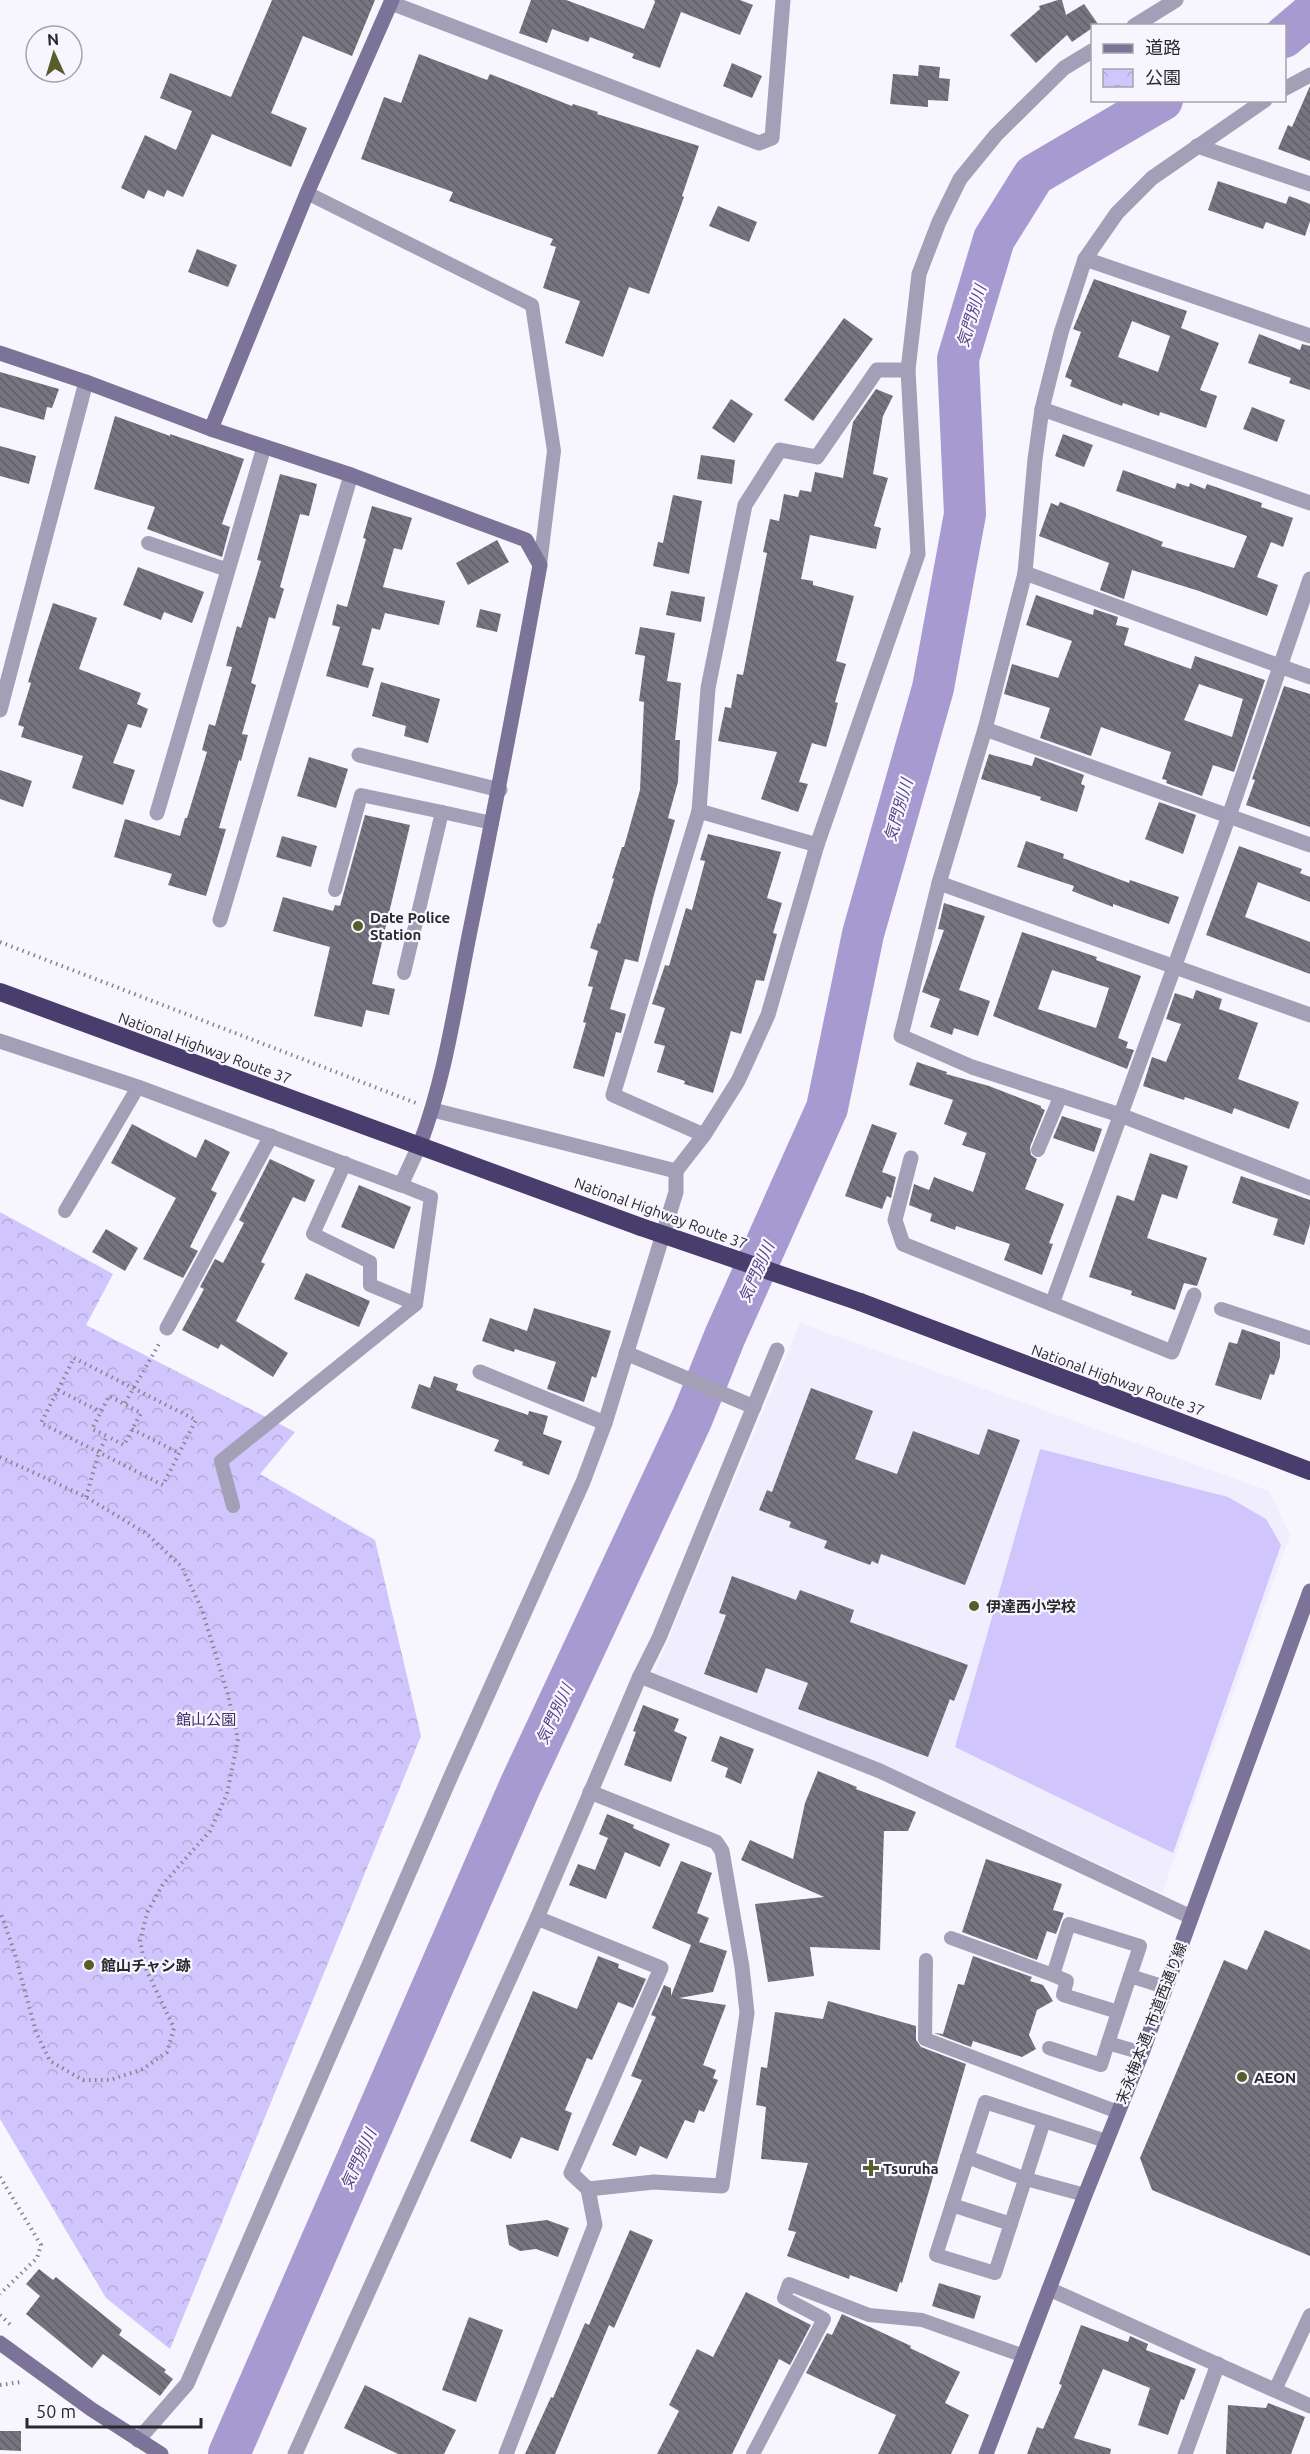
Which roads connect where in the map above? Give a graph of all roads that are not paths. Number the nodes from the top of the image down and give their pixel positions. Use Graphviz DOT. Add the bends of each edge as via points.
graph roads {
  1 [pos="783,0"];
  2 [pos="1176,0"];
  3 [pos="392,2"];
  4 [pos="1137,24"];
  5 [pos="1091,52"];
  6 [pos="1310,75"];
  7 [pos="1286,88"];
  8 [pos="1262,102"];
  9 [pos="1197,146"];
  10 [pos="1310,184"];
  11 [pos="307,193"];
  12 [pos="1085,259"];
  13 [pos="1310,336"];
  14 [pos="0,353"];
  15 [pos="908,370"];
  16 [pos="86,382"];
  17 [pos="1042,409"];
  18 [pos="211,429"];
  19 [pos="264,447"];
  20 [pos="351,475"];
  21 [pos="1310,503"];
  22 [pos="148,543"];
  23 [pos="540,565"];
  24 [pos="228,570"];
  25 [pos="1025,573"];
  26 [pos="1310,579"];
  27 [pos="1279,666"];
  28 [pos="1310,677"];
  29 [pos="0,710"];
  30 [pos="985,729"];
  31 [pos="358,755"];
  32 [pos="500,790"];
  33 [pos="699,811"];
  34 [pos="442,812"];
  35 [pos="157,813"];
  36 [pos="1228,816"];
  37 [pos="492,823"];
  38 [pos="817,845"];
  39 [pos="1310,845"];
  40 [pos="939,883"];
  41 [pos="335,890"];
  42 [pos="220,920"];
  43 [pos="1173,968"];
  44 [pos="404,973"];
  45 [pos="0,992"];
  46 [pos="1310,1015"];
  47 [pos="0,1041"];
  48 [pos="138,1087"];
  49 [pos="1061,1095"];
  50 [pos="433,1110"];
  51 [pos="1120,1114"];
  52 [pos="704,1135"];
  53 [pos="270,1136"];
  54 [pos="420,1144"];
  55 [pos="1038,1150"];
  56 [pos="911,1158"];
  57 [pos="345,1163"];
  58 [pos="676,1171"];
  59 [pos="401,1185"];
  60 [pos="1310,1188"];
  61 [pos="65,1211"];
  62 [pos="1194,1295"];
  63 [pos="416,1304"];
  64 [pos="1052,1304"];
  65 [pos="1221,1309"];
  66 [pos="167,1328"];
  67 [pos="1310,1338"];
  68 [pos="777,1350"];
  69 [pos="632,1355"];
  70 [pos="480,1372"];
  71 [pos="754,1407"];
  72 [pos="605,1423"];
  73 [pos="1310,1471"];
  74 [pos="233,1506"];
  75 [pos="1310,1591"];
  76 [pos="640,1676"];
  77 [pos="590,1792"];
  78 [pos="1191,1917"];
  79 [pos="537,1918"];
  80 [pos="951,1938"];
  81 [pos="926,1960"];
  82 [pos="1053,1975"];
  83 [pos="1130,1976"];
  84 [pos="1165,1987"];
  85 [pos="1118,2012"];
  86 [pos="1108,2043"];
  87 [pos="1049,2048"];
  88 [pos="1142,2053"];
  89 [pos="1118,2112"];
  90 [pos="1044,2121"];
  91 [pos="1106,2141"];
  92 [pos="968,2157"];
  93 [pos="1026,2179"];
  94 [pos="588,2189"];
  95 [pos="1085,2195"];
  96 [pos="952,2205"];
  97 [pos="1011,2224"];
  98 [pos="1049,2289"];
  99 [pos="1310,2315"];
  100 [pos="0,2343"];
  101 [pos="1024,2356"];
  102 [pos="1218,2364"];
  103 [pos="1275,2390"];
  104 [pos="1310,2406"];
  105 [pos="138,2440"];
  106 [pos="161,2454"];
  107 [pos="295,2454"];
  108 [pos="506,2454"];
  109 [pos="753,2454"];
  110 [pos="986,2454"];
  111 [pos="1185,2454"];
  1 -- 3 [label="street" via="772,138 759,143"];
  2 -- 4 [label="street"];
  3 -- 11 [label="street"];
  5 -- 15 [label="street" via="1064,68 996,135 960,179 919,274"];
  6 -- 7 [label="street"];
  8 -- 9 [label="street"];
  9 -- 10 [label="street"];
  9 -- 12 [label="street" via="1152,178 1117,213"];
  11 -- 18 [label="street"];
  11 -- 23 [label="lane" via="532,305 554,451"];
  12 -- 13 [label="street"];
  12 -- 17 [label="street"];
  14 -- 16 [label="street"];
  15 -- 33 [label="street" via="877,370 817,457 780,450 745,505 708,688"];
  15 -- 38 [label="street" via="918,554"];
  16 -- 18 [label="street"];
  16 -- 29 [label="street"];
  17 -- 21 [label="street"];
  17 -- 25 [label="street"];
  18 -- 19 [label="street"];
  19 -- 20 [label="street"];
  19 -- 24 [label="street"];
  20 -- 23 [label="street" via="526,540"];
  20 -- 42 [label="street"];
  22 -- 24 [label="lane"];
  23 -- 32 [label="street"];
  24 -- 35 [label="street"];
  25 -- 27 [label="street"];
  25 -- 30 [label="street"];
  26 -- 27 [label="street"];
  27 -- 28 [label="street"];
  27 -- 36 [label="street"];
  30 -- 36 [label="street"];
  30 -- 40 [label="street"];
  31 -- 32 [label="street"];
  32 -- 37 [label="street"];
  33 -- 38 [label="street"];
  33 -- 52 [label="street" via="613,1095"];
  34 -- 37 [label="lane"];
  34 -- 41 [label="lane" via="361,795"];
  34 -- 44 [label="lane"];
  36 -- 39 [label="street"];
  36 -- 43 [label="street"];
  37 -- 50 [label="street"];
  38 -- 52 [label="street" via="768,1015 738,1081"];
  40 -- 43 [label="street"];
  40 -- 49 [label="street" via="901,1036 972,1067"];
  43 -- 46 [label="street"];
  43 -- 51 [label="street"];
  45 -- 54 [label="highway, National Highway Route 37"];
  47 -- 48 [label="street"];
  48 -- 53 [label="street"];
  48 -- 61 [label="lane"];
  49 -- 51 [label="street"];
  49 -- 55 [label="lane"];
  50 -- 54 [label="street"];
  50 -- 58 [label="street"];
  51 -- 60 [label="street"];
  51 -- 64 [label="street"];
  52 -- 58 [label="street"];
  53 -- 57 [label="street"];
  53 -- 66 [label="street"];
  54 -- 59 [label="street"];
  54 -- 73 [label="highway, National Highway Route 37, bridge" via="641,1227 860,1302"];
  56 -- 64 [label="street" via="896,1220 903,1244"];
  57 -- 59 [label="street"];
  57 -- 63 [label="lane" via="313,1234 370,1262 370,1285"];
  58 -- 69 [label="street" via="676,1192"];
  59 -- 63 [label="lane" via="431,1197"];
  62 -- 64 [label="street" via="1172,1352"];
  63 -- 74 [label="lane" via="221,1461"];
  65 -- 67 [label="lane"];
  68 -- 71 [label="street"];
  69 -- 71 [label="street"];
  69 -- 72 [label="street"];
  70 -- 72 [label="street"];
  71 -- 76 [label="street"];
  72 -- 105 [label="street" via="583,1482 187,2384"];
  75 -- 78 [label="street, 末永梅本通, 市道西通り線"];
  76 -- 77 [label="street"];
  76 -- 78 [label="street" via="880,1771"];
  77 -- 79 [label="street"];
  77 -- 94 [label="street" via="716,1842 722,1851 747,2013 722,2186 654,2182"];
  78 -- 84 [label="street, 末永梅本通, 市道西通り線"];
  79 -- 94 [label="street" via="661,1968 571,2173"];
  79 -- 107 [label="street"];
  80 -- 82 [label="lane"];
  81 -- 89 [label="lane" via="926,2039"];
  82 -- 83 [label="lane" via="1069,1924 1140,1946"];
  82 -- 85 [label="lane" via="1067,1981 1063,1995"];
  83 -- 84 [label="lane"];
  83 -- 85 [label="lane"];
  84 -- 88 [label="street, 末永梅本通, 市道西通り線"];
  85 -- 86 [label="lane"];
  86 -- 87 [label="lane" via="1101,2065"];
  86 -- 88 [label="lane"];
  88 -- 89 [label="street, 末永梅本通, 市道西通り線"];
  89 -- 91 [label="street, 末永梅本通, 市道西通り線"];
  90 -- 91 [label="lane"];
  90 -- 92 [label="lane" via="985,2102"];
  90 -- 93 [label="lane"];
  91 -- 95 [label="street, 末永梅本通, 市道西通り線"];
  92 -- 93 [label="lane"];
  92 -- 96 [label="lane"];
  93 -- 95 [label="lane"];
  93 -- 97 [label="lane"];
  94 -- 108 [label="street" via="595,2225"];
  95 -- 98 [label="street, 末永梅本通, 市道西通り線"];
  96 -- 97 [label="lane"];
  96 -- 97 [label="lane" via="936,2255 995,2273"];
  98 -- 101 [label="street, 末永梅本通, 市道西通り線"];
  98 -- 102 [label="street"];
  99 -- 103 [label="lane"];
  100 -- 105 [label="street"];
  101 -- 109 [label="lane" via="922,2320 869,2315 789,2284 784,2298 824,2319"];
  101 -- 110 [label="street, 末永梅本通, 市道西通り線"];
  102 -- 103 [label="street"];
  102 -- 111 [label="street"];
  103 -- 104 [label="street"];
  105 -- 106 [label="street"];
}
